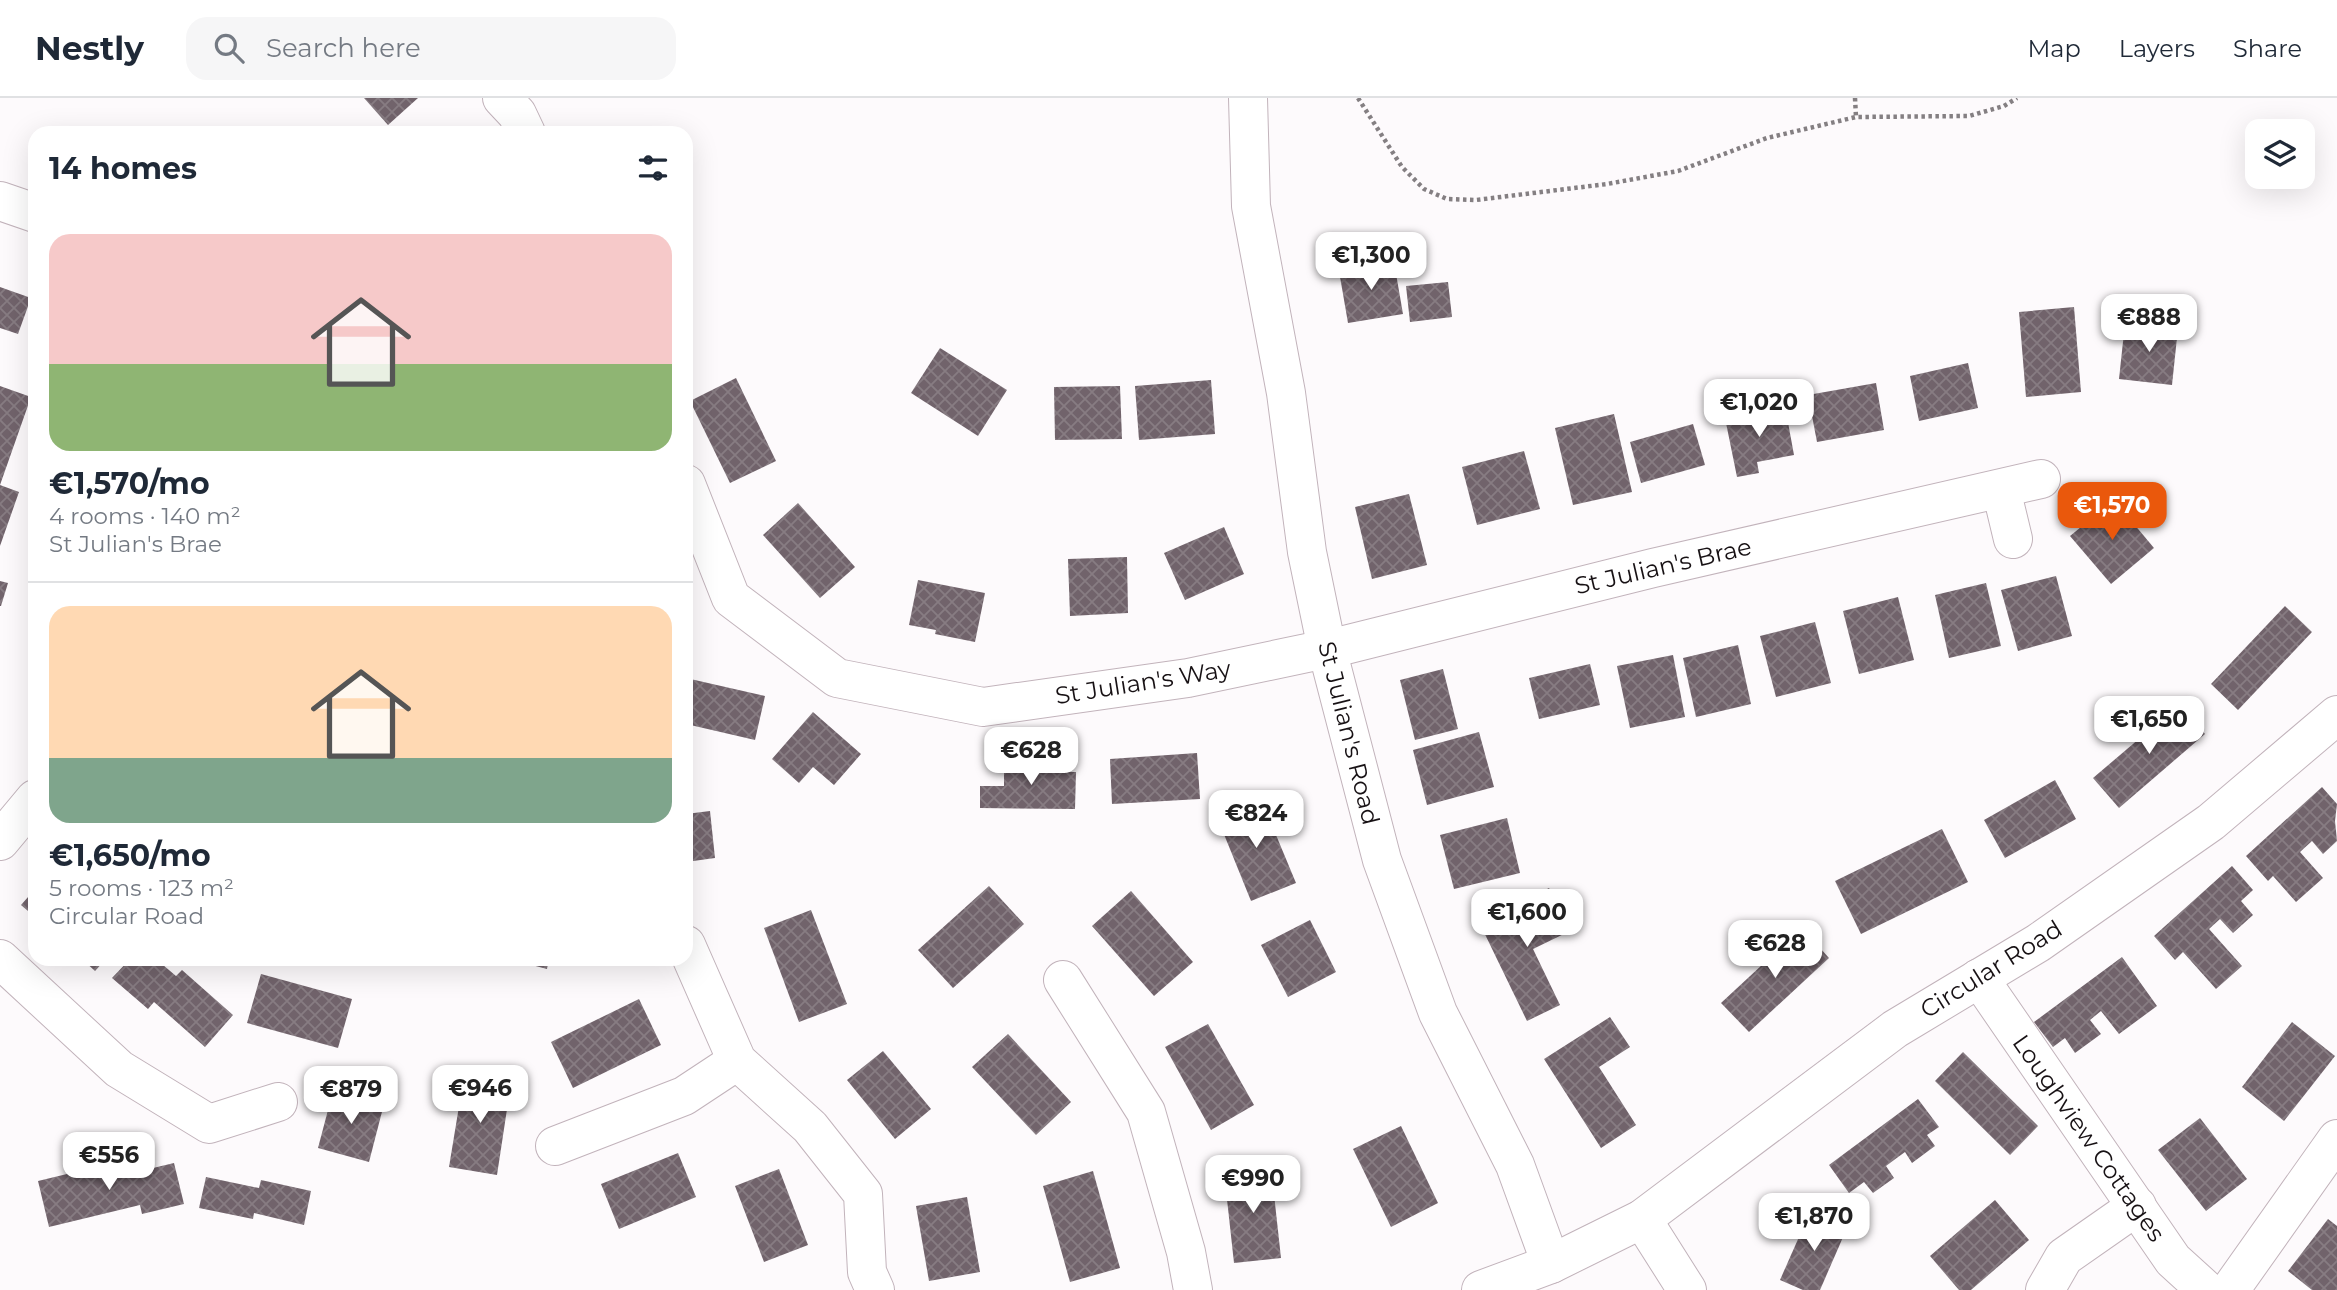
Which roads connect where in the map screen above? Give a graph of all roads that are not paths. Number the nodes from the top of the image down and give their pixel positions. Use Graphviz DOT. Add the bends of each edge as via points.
graph roads {
  1 [pos="502,98"];
  2 [pos="1248,98"];
  3 [pos="523,126"];
  4 [pos="0,201"];
  5 [pos="28,211"];
  6 [pos="2041,480"];
  7 [pos="2001,489"];
  8 [pos="693,502"];
  9 [pos="2012,539"];
  10 [pos="1327,649"];
  11 [pos="2337,715"];
  12 [pos="28,808"];
  13 [pos="0,842"];
  14 [pos="0,959"];
  15 [pos="693,961"];
  16 [pos="1979,978"];
  17 [pos="1063,980"];
  18 [pos="737,1061"];
  19 [pos="278,1102"];
  20 [pos="2337,1139"];
  21 [pos="555,1146"];
  22 [pos="2137,1206"];
  23 [pos="1642,1219"];
  24 [pos="1552,1264"];
  25 [pos="875,1290"];
  26 [pos="1193,1290"];
  27 [pos="1481,1290"];
  28 [pos="1687,1290"];
  29 [pos="2045,1290"];
  30 [pos="2206,1290"];
  31 [pos="2230,1290"];
  1 -- 3 [label="street"];
  2 -- 10 [label="street, St Julian's Road" via="1251,206"];
  4 -- 5 [label="street"];
  6 -- 7 [label="street, St Julian's Brae"];
  7 -- 9 [label="street"];
  7 -- 10 [label="street, St Julian's Brae" via="1653,568"];
  8 -- 10 [label="street, St Julian's Way" via="731,598 837,678 983,707 1188,678"];
  10 -- 24 [label="street, St Julian's Road" via="1381,859 1400,911 1438,1013 1515,1165"];
  11 -- 16 [label="street, Circular Road" via="2211,822 2038,943"];
  12 -- 13 [label="street"];
  14 -- 19 [label="street" via="119,1069 209,1124"];
  15 -- 18 [label="street"];
  16 -- 22 [label="street, Loughview Cottages"];
  16 -- 23 [label="street, Circular Road" via="1895,1029"];
  17 -- 26 [label="street" via="1146,1112"];
  18 -- 21 [label="street" via="684,1096"];
  18 -- 25 [label="street" via="810,1127 863,1194 867,1272"];
  20 -- 31 [label="street"];
  22 -- 29 [label="street" via="2064,1258"];
  22 -- 30 [label="street, Loughview Cottages" via="2173,1260"];
  23 -- 24 [label="street, Circular Road"];
  23 -- 28 [label="street"];
  24 -- 27 [label="street"];
}
